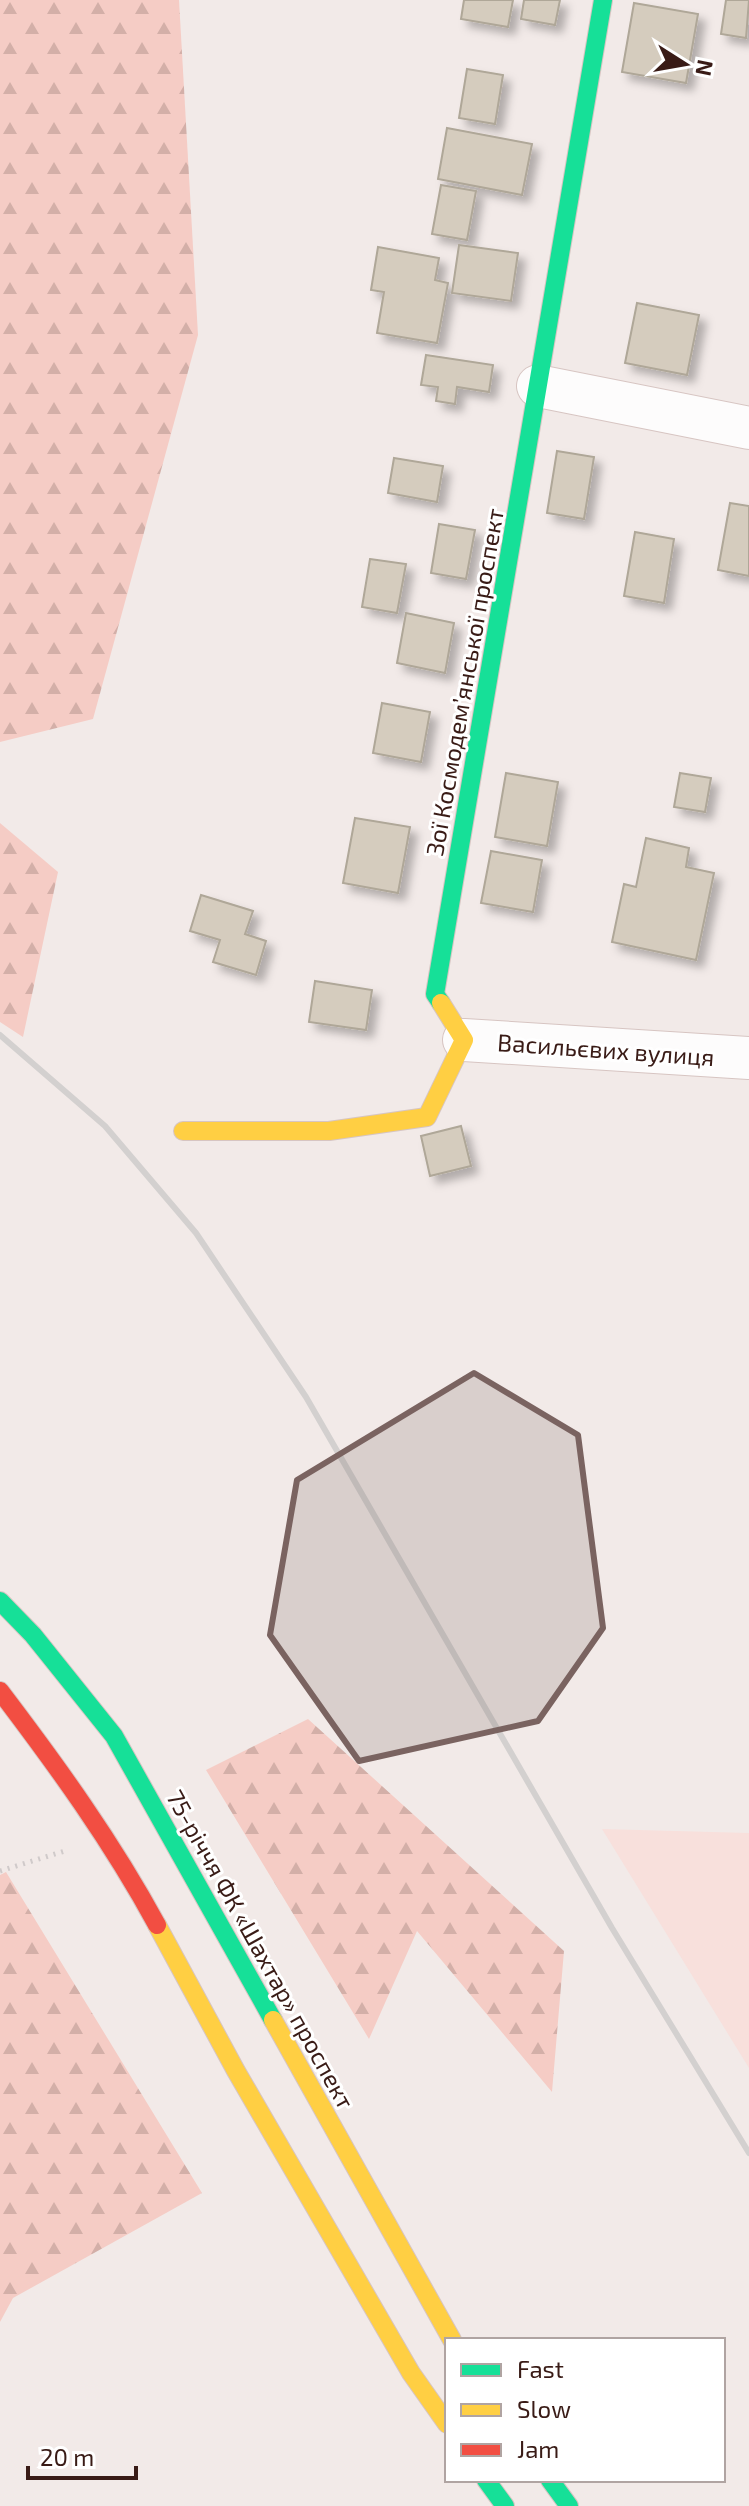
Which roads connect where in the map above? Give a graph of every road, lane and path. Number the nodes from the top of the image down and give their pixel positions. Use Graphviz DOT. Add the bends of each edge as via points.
graph roads {
  1 [pos="603,0"];
  2 [pos="538,386"];
  3 [pos="749,428"];
  4 [pos="464,1040"];
  5 [pos="749,1058"];
  6 [pos="183,1131"];
  7 [pos="0,1601"];
  8 [pos="0,1691"];
  9 [pos="78,1847"];
  10 [pos="0,1871"];
  11 [pos="451,2338"];
  12 [pos="445,2421"];
  13 [pos="487,2482"];
  14 [pos="551,2482"];
  15 [pos="505,2506"];
  16 [pos="569,2506"];
  1 -- 2 [label="main road, Зої Космодем’янської проспект"];
  2 -- 3 [label="street"];
  2 -- 4 [label="main road, Зої Космодем’янської проспект" via="435,994"];
  4 -- 5 [label="street, Васильєвих вулиця"];
  4 -- 6 [label="main road" via="427,1117 329,1131"];
  7 -- 11 [label="main road, 75-річчя ФК «Шахтар» проспект" via="114,1736"];
  8 -- 12 [label="main road" via="65,1777 139,1892 403,2360"];
  9 -- 10 [label="path"];
  13 -- 15 [label="main road"];
  14 -- 16 [label="main road"];
}
